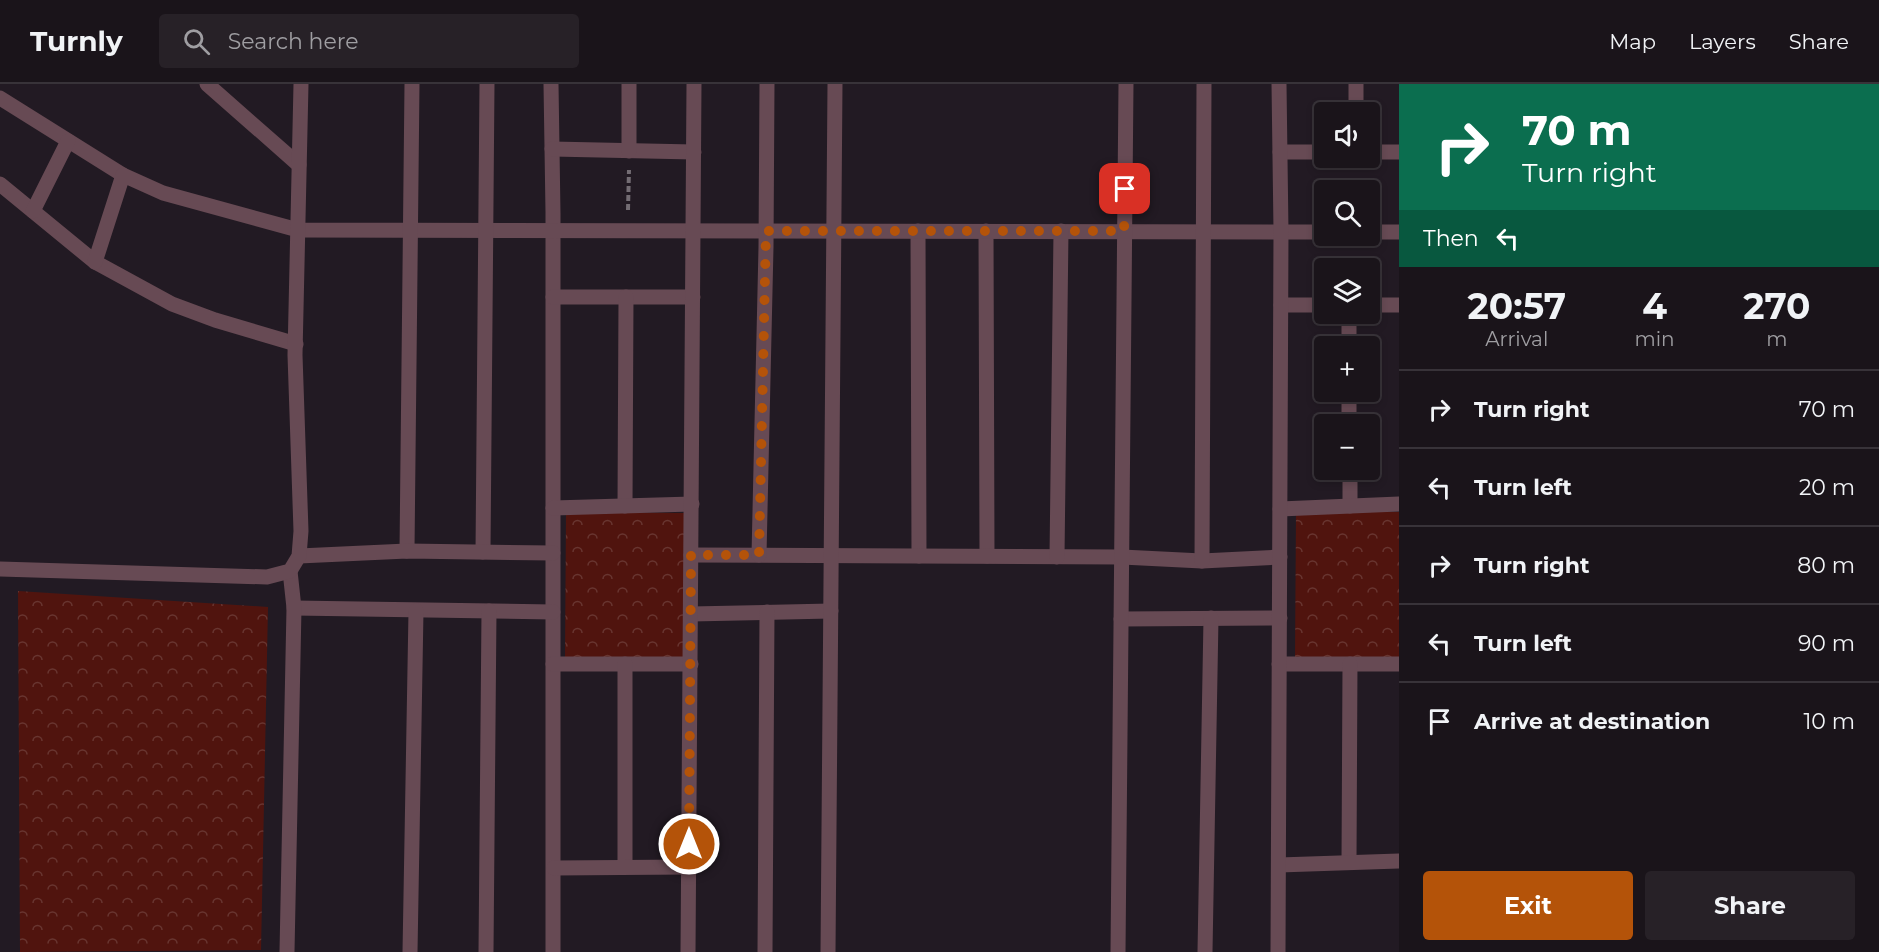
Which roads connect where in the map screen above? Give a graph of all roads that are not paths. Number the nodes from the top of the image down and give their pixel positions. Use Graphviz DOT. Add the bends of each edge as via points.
graph roads {
  1 [pos="207,84"];
  2 [pos="301,84"];
  3 [pos="412,84"];
  4 [pos="487,84"];
  5 [pos="551,84"];
  6 [pos="629,84"];
  7 [pos="694,84"];
  8 [pos="767,84"];
  9 [pos="834,84"];
  10 [pos="1126,84"];
  11 [pos="1204,84"];
  12 [pos="1279,84"];
  13 [pos="1356,84"];
  14 [pos="0,98"];
  15 [pos="1356,102"];
  16 [pos="68,141"];
  17 [pos="552,149"];
  18 [pos="629,151"];
  19 [pos="694,152"];
  20 [pos="1280,152"];
  21 [pos="1314,152"];
  22 [pos="1380,152"];
  23 [pos="1399,152"];
  24 [pos="299,165"];
  25 [pos="123,175"];
  26 [pos="0,184"];
  27 [pos="33,211"];
  28 [pos="298,230"];
  29 [pos="411,230"];
  30 [pos="486,230"];
  31 [pos="694,230"];
  32 [pos="553,231"];
  33 [pos="766,231"];
  34 [pos="833,231"];
  35 [pos="918,231"];
  36 [pos="986,231"];
  37 [pos="1060,231"];
  38 [pos="1124,231"];
  39 [pos="1203,231"];
  40 [pos="1281,231"];
  41 [pos="1314,231"];
  42 [pos="1380,232"];
  43 [pos="1399,232"];
  44 [pos="95,262"];
  45 [pos="553,297"];
  46 [pos="626,297"];
  47 [pos="693,297"];
  48 [pos="1281,305"];
  49 [pos="1314,305"];
  50 [pos="1380,305"];
  51 [pos="1399,305"];
  52 [pos="296,344"];
  53 [pos="1350,480"];
  54 [pos="692,504"];
  55 [pos="1399,504"];
  56 [pos="625,506"];
  57 [pos="1350,506"];
  58 [pos="553,508"];
  59 [pos="1280,509"];
  60 [pos="407,551"];
  61 [pos="483,552"];
  62 [pos="553,553"];
  63 [pos="691,555"];
  64 [pos="759,555"];
  65 [pos="299,556"];
  66 [pos="831,556"];
  67 [pos="919,556"];
  68 [pos="987,556"];
  69 [pos="1057,557"];
  70 [pos="1122,557"];
  71 [pos="1280,557"];
  72 [pos="1202,561"];
  73 [pos="0,569"];
  74 [pos="290,571"];
  75 [pos="294,608"];
  76 [pos="416,610"];
  77 [pos="831,610"];
  78 [pos="489,611"];
  79 [pos="553,612"];
  80 [pos="767,612"];
  81 [pos="691,614"];
  82 [pos="1211,618"];
  83 [pos="1280,618"];
  84 [pos="1121,619"];
  85 [pos="554,664"];
  86 [pos="625,664"];
  87 [pos="691,664"];
  88 [pos="1279,664"];
  89 [pos="1350,664"];
  90 [pos="1399,664"];
  91 [pos="1399,861"];
  92 [pos="1349,862"];
  93 [pos="1279,865"];
  94 [pos="625,867"];
  95 [pos="689,867"];
  96 [pos="554,868"];
  97 [pos="287,952"];
  98 [pos="410,952"];
  99 [pos="486,952"];
  100 [pos="554,952"];
  101 [pos="688,952"];
  102 [pos="765,952"];
  103 [pos="828,952"];
  104 [pos="1118,952"];
  105 [pos="1205,952"];
  106 [pos="1278,952"];
  1 -- 24 [label="street"];
  2 -- 24 [label="street"];
  3 -- 29 [label="street"];
  4 -- 30 [label="street"];
  5 -- 17 [label="street"];
  6 -- 18 [label="street"];
  7 -- 19 [label="street"];
  8 -- 33 [label="street"];
  9 -- 34 [label="street"];
  10 -- 38 [label="street"];
  11 -- 39 [label="street"];
  12 -- 20 [label="street"];
  13 -- 15 [label="street"];
  14 -- 16 [label="street"];
  16 -- 25 [label="street"];
  16 -- 27 [label="street"];
  17 -- 18 [label="street"];
  17 -- 32 [label="street"];
  18 -- 19 [label="street"];
  19 -- 31 [label="street"];
  20 -- 21 [label="street"];
  20 -- 40 [label="street"];
  22 -- 23 [label="street"];
  24 -- 28 [label="street"];
  25 -- 28 [label="street" via="163,193"];
  25 -- 44 [label="street"];
  26 -- 27 [label="street"];
  27 -- 44 [label="street"];
  28 -- 29 [label="street"];
  28 -- 52 [label="street"];
  29 -- 30 [label="street"];
  29 -- 60 [label="street"];
  30 -- 32 [label="street"];
  30 -- 61 [label="street"];
  31 -- 32 [label="street"];
  31 -- 33 [label="street"];
  31 -- 47 [label="street"];
  32 -- 45 [label="street"];
  33 -- 34 [label="street"];
  33 -- 64 [label="street"];
  34 -- 35 [label="street"];
  34 -- 66 [label="street"];
  35 -- 36 [label="street"];
  35 -- 67 [label="street"];
  36 -- 37 [label="street"];
  36 -- 68 [label="street"];
  37 -- 38 [label="street"];
  37 -- 69 [label="street"];
  38 -- 39 [label="street"];
  38 -- 70 [label="street"];
  39 -- 40 [label="street"];
  39 -- 72 [label="street"];
  40 -- 41 [label="street"];
  40 -- 48 [label="street"];
  42 -- 43 [label="street"];
  44 -- 52 [label="street" via="172,304"];
  45 -- 46 [label="street"];
  45 -- 58 [label="street"];
  46 -- 47 [label="street"];
  46 -- 56 [label="street"];
  47 -- 54 [label="street"];
  48 -- 49 [label="street"];
  48 -- 59 [label="street"];
  50 -- 51 [label="street"];
  52 -- 65 [label="street"];
  53 -- 57 [label="street"];
  54 -- 56 [label="street"];
  54 -- 63 [label="street"];
  55 -- 57 [label="street"];
  56 -- 58 [label="street"];
  57 -- 59 [label="street"];
  58 -- 62 [label="street"];
  59 -- 71 [label="street"];
  60 -- 61 [label="street"];
  60 -- 65 [label="street"];
  61 -- 62 [label="street"];
  62 -- 79 [label="street"];
  63 -- 64 [label="street"];
  63 -- 81 [label="street"];
  64 -- 66 [label="street"];
  65 -- 74 [label="street"];
  66 -- 67 [label="street"];
  66 -- 77 [label="street"];
  67 -- 68 [label="street"];
  68 -- 69 [label="street"];
  69 -- 70 [label="street"];
  70 -- 72 [label="street"];
  70 -- 84 [label="street"];
  71 -- 72 [label="street"];
  71 -- 83 [label="street"];
  73 -- 74 [label="street" via="267,577"];
  74 -- 75 [label="street"];
  75 -- 76 [label="street"];
  75 -- 97 [label="street"];
  76 -- 78 [label="street"];
  76 -- 98 [label="street"];
  77 -- 80 [label="street"];
  77 -- 103 [label="street"];
  78 -- 79 [label="street"];
  78 -- 99 [label="street"];
  79 -- 85 [label="street"];
  80 -- 81 [label="street"];
  80 -- 102 [label="street"];
  81 -- 87 [label="street"];
  82 -- 83 [label="street"];
  82 -- 84 [label="street"];
  82 -- 105 [label="street"];
  83 -- 88 [label="street"];
  84 -- 104 [label="street"];
  85 -- 86 [label="street"];
  85 -- 96 [label="street"];
  86 -- 87 [label="street"];
  86 -- 94 [label="street"];
  87 -- 95 [label="street"];
  88 -- 89 [label="street"];
  88 -- 93 [label="street"];
  89 -- 90 [label="street"];
  89 -- 92 [label="street"];
  91 -- 92 [label="street"];
  92 -- 93 [label="street"];
  93 -- 106 [label="street"];
  94 -- 95 [label="street"];
  94 -- 96 [label="street"];
  95 -- 101 [label="street"];
  96 -- 100 [label="street"];
}
